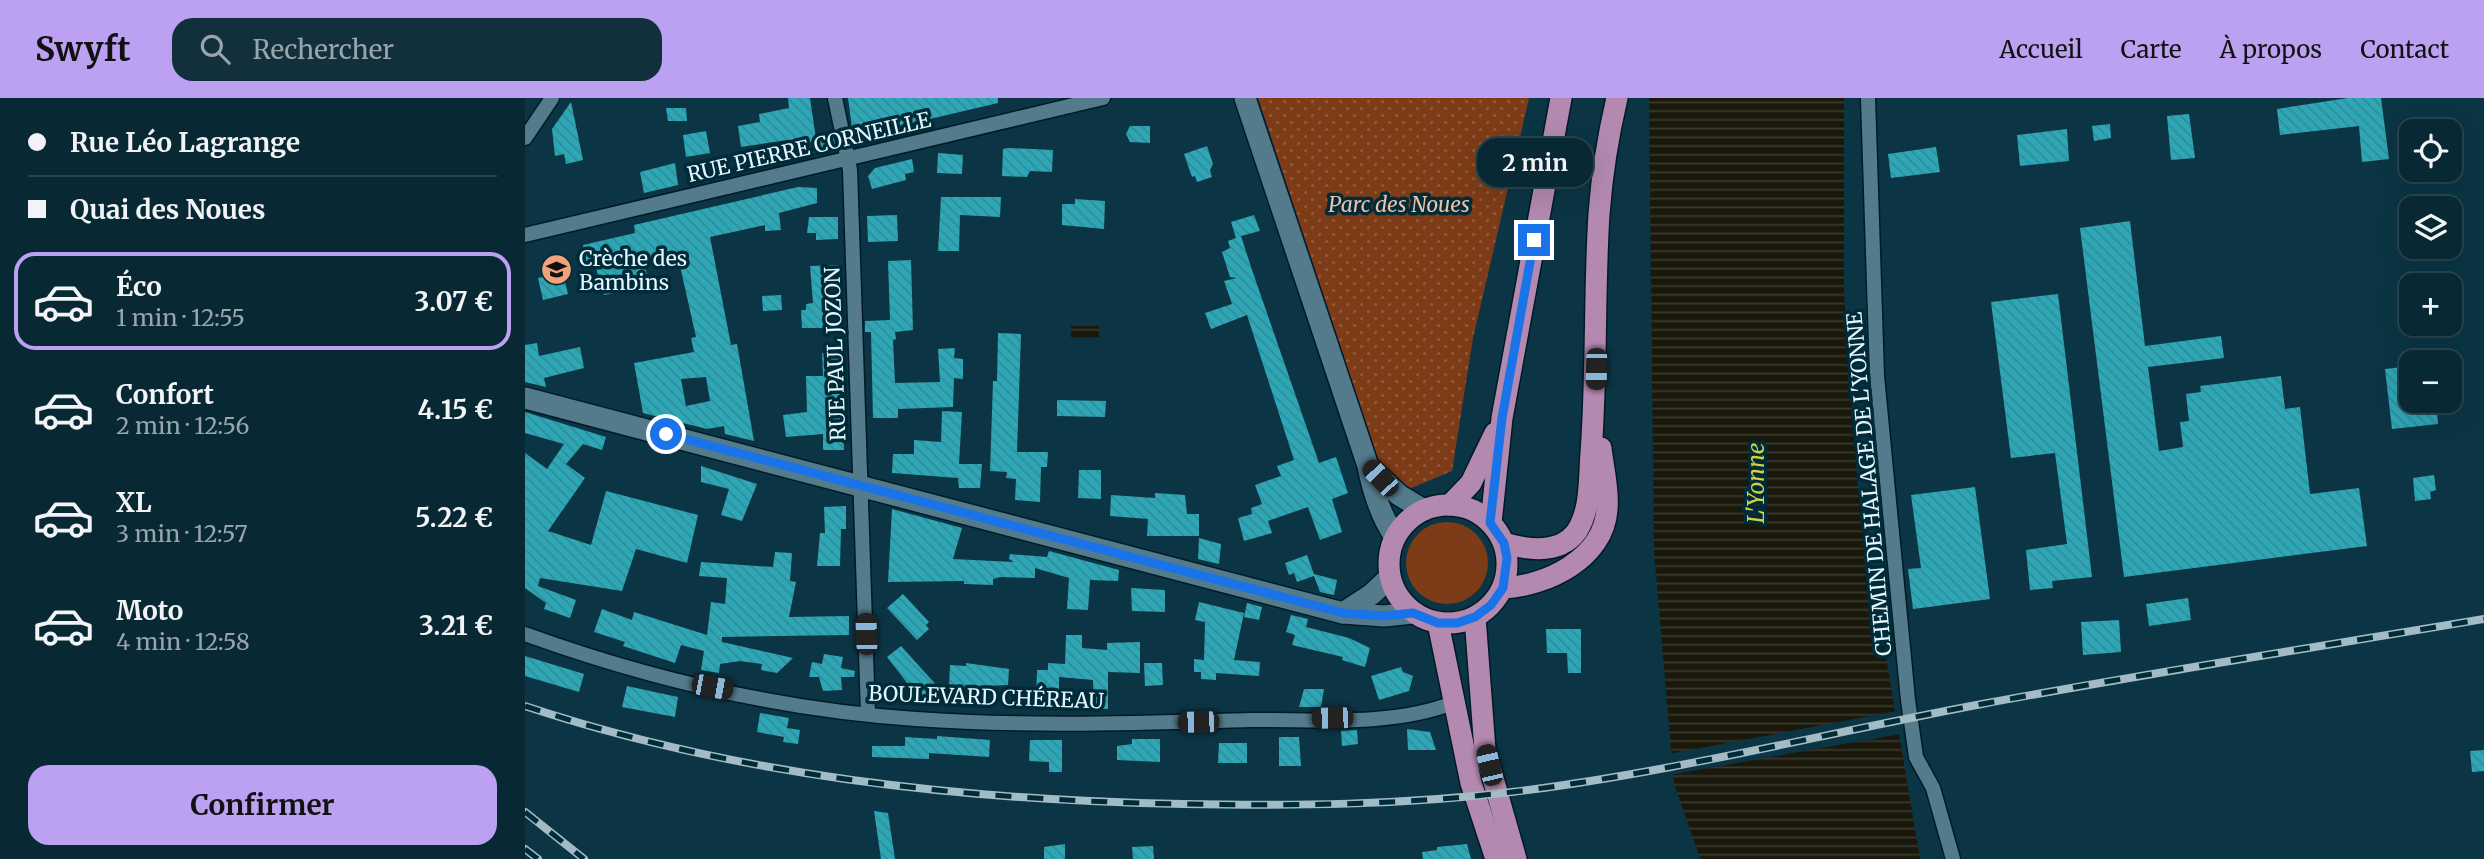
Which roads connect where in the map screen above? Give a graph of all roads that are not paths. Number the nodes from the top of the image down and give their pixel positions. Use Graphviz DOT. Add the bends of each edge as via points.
graph roads {
  1 [pos="552,98"];
  2 [pos="835,98"];
  3 [pos="1103,98"];
  4 [pos="1245,98"];
  5 [pos="1562,98"];
  6 [pos="1618,98"];
  7 [pos="1868,98"];
  8 [pos="525,138"];
  9 [pos="847,160"];
  10 [pos="525,235"];
  11 [pos="1596,395"];
  12 [pos="525,398"];
  13 [pos="1502,418"];
  14 [pos="1368,466"];
  15 [pos="859,486"];
  16 [pos="1450,505"];
  17 [pos="1424,510"];
  18 [pos="1490,523"];
  19 [pos="1395,537"];
  20 [pos="1504,543"];
  21 [pos="1389,577"];
  22 [pos="1503,588"];
  23 [pos="1343,613"];
  24 [pos="1413,613"];
  25 [pos="1475,617"];
  26 [pos="1438,623"];
  27 [pos="525,634"];
  28 [pos="1453,703"];
  29 [pos="869,714"];
  30 [pos="1496,859"];
  31 [pos="1516,859"];
  32 [pos="1953,859"];
  1 -- 8 [label="street"];
  2 -- 9 [label="street, RUE PAUL JOZON"];
  3 -- 9 [label="street, RUE PIERRE CORNEILLE"];
  4 -- 14 [label="main road"];
  5 -- 13 [label="main road"];
  6 -- 11 [label="main road" via="1607,139 1599,214"];
  7 -- 32 [label="street, CHEMIN DE HALAGE DE L'YONNE" via="1877,376 1908,700 1916,757 1933,788"];
  9 -- 10 [label="street, RUE PIERRE CORNEILLE"];
  9 -- 15 [label="street, RUE PAUL JOZON"];
  11 -- 20 [label="main road" via="1586,511 1576,533 1556,548"];
  11 -- 22 [label="main road" via="1608,510 1597,540 1574,566 1526,587"];
  12 -- 15 [label="main road"];
  13 -- 16 [label="main road" via="1471,483"];
  13 -- 18 [label="main road"];
  14 -- 17 [label="main road" via="1399,495"];
  14 -- 19 [label="main road" via="1380,512"];
  15 -- 23 [label="main road"];
  15 -- 29 [label="street, RUE PAUL JOZON"];
  16 -- 17 [label="main road"];
  16 -- 18 [label="main road" via="1465,507"];
  17 -- 19 [label="main road"];
  18 -- 20 [label="main road"];
  19 -- 21 [label="main road"];
  20 -- 22 [label="main road"];
  21 -- 23 [label="main road"];
  21 -- 24 [label="main road" via="1402,603"];
  22 -- 25 [label="main road"];
  23 -- 24 [label="main road"];
  24 -- 26 [label="main road"];
  25 -- 26 [label="main road"];
  25 -- 31 [label="main road" via="1485,750"];
  26 -- 28 [label="main road"];
  27 -- 29 [label="street, BOULEVARD CHÉREAU" via="663,678"];
  28 -- 29 [label="street, BOULEVARD CHÉREAU" via="1413,716 1171,722 1036,723"];
  28 -- 30 [label="main road" via="1471,783"];
}
